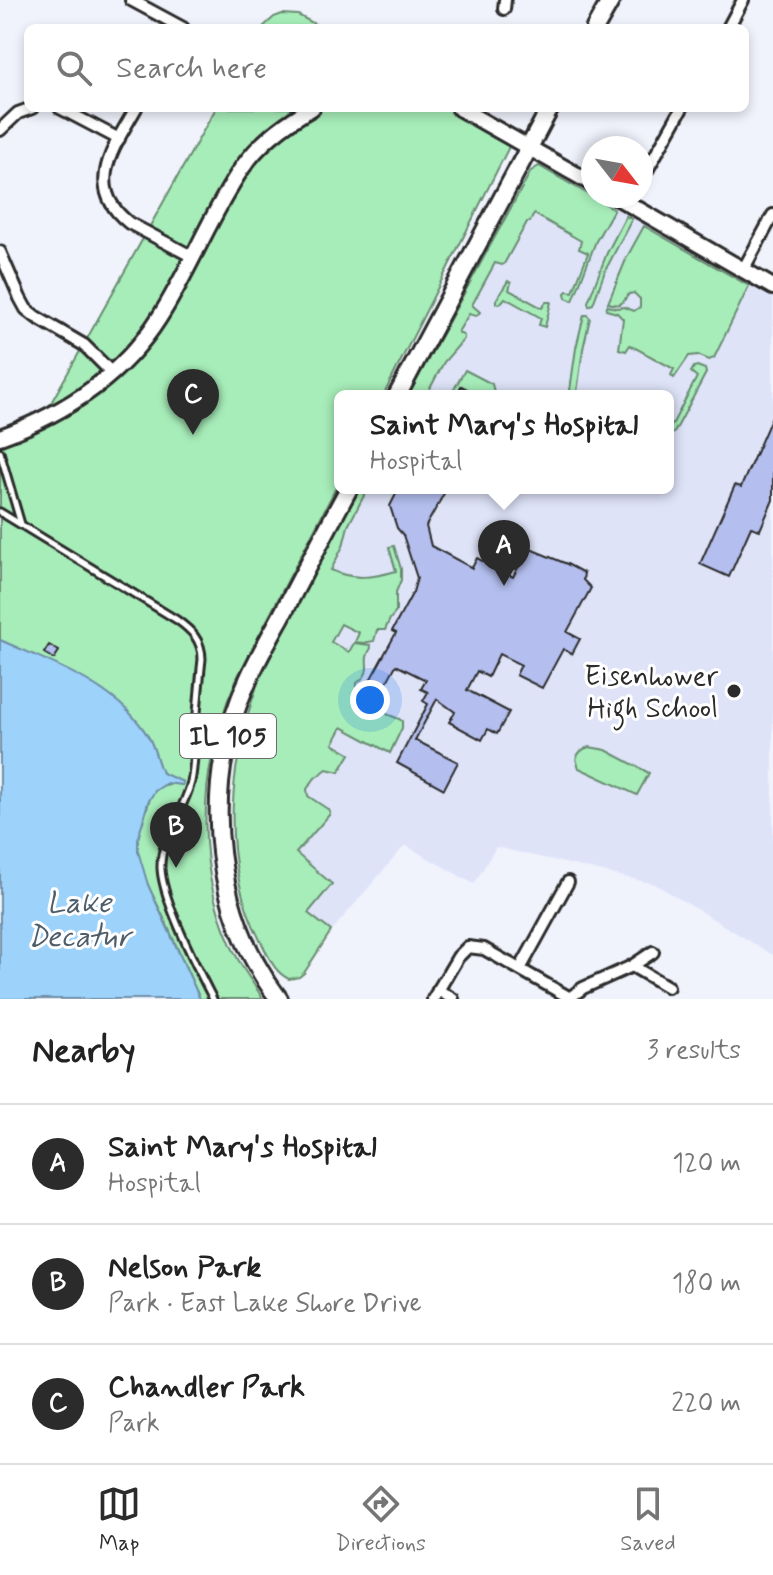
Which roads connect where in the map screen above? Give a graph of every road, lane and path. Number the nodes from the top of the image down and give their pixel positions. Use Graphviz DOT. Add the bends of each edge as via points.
graph roads {
  1 [pos="131,0"];
  2 [pos="611,0"];
  3 [pos="743,0"];
  4 [pos="174,24"];
  5 [pos="597,24"];
  6 [pos="730,24"];
  7 [pos="24,111"];
  8 [pos="68,112"];
  9 [pos="134,112"];
  10 [pos="295,112"];
  11 [pos="466,112"];
  12 [pos="548,112"];
  13 [pos="680,112"];
  14 [pos="0,130"];
  15 [pos="119,139"];
  16 [pos="529,147"];
  17 [pos="653,160"];
  18 [pos="581,177"];
  19 [pos="641,208"];
  20 [pos="773,215"];
  21 [pos="0,252"];
  22 [pos="193,257"];
  23 [pos="743,270"];
  24 [pos="773,287"];
  25 [pos="112,373"];
  26 [pos="400,390"];
  27 [pos="0,437"];
  28 [pos="0,452"];
  29 [pos="346,494"];
  30 [pos="0,512"];
  31 [pos="21,524"];
  32 [pos="568,882"];
  33 [pos="653,952"];
  34 [pos="632,966"];
  35 [pos="520,969"];
  36 [pos="668,987"];
  37 [pos="436,994"];
  38 [pos="570,998"];
  39 [pos="213,999"];
  40 [pos="279,999"];
  41 [pos="453,999"];
  1 -- 4 [label="street"];
  2 -- 5 [label="main road"];
  3 -- 6 [label="street"];
  7 -- 14 [label="street"];
  8 -- 15 [label="street"];
  9 -- 15 [label="street"];
  10 -- 22 [label="street" via="242,168"];
  11 -- 16 [label="street"];
  12 -- 16 [label="main road"];
  13 -- 17 [label="street"];
  15 -- 22 [label="street" via="105,179 114,208 129,223"];
  16 -- 18 [label="street"];
  16 -- 26 [label="main road"];
  19 -- 23 [label="street"];
  20 -- 23 [label="street"];
  21 -- 25 [label="street" via="26,309 84,345"];
  22 -- 25 [label="street" via="159,319"];
  23 -- 24 [label="street"];
  25 -- 27 [label="street" via="65,407"];
  28 -- 31 [label="lane"];
  29 -- 40 [label="main road, IL 105" via="254,667 228,737 223,769 219,847 226,885 251,953"];
  30 -- 31 [label="lane"];
  31 -- 39 [label="lane" via="177,620 200,644 192,776 161,868 176,918"];
  32 -- 35 [label="street"];
  33 -- 34 [label="street"];
  34 -- 36 [label="street"];
  34 -- 38 [label="street"];
  35 -- 37 [label="street" via="484,949 468,947"];
  35 -- 38 [label="street"];
  37 -- 41 [label="street"];
}
